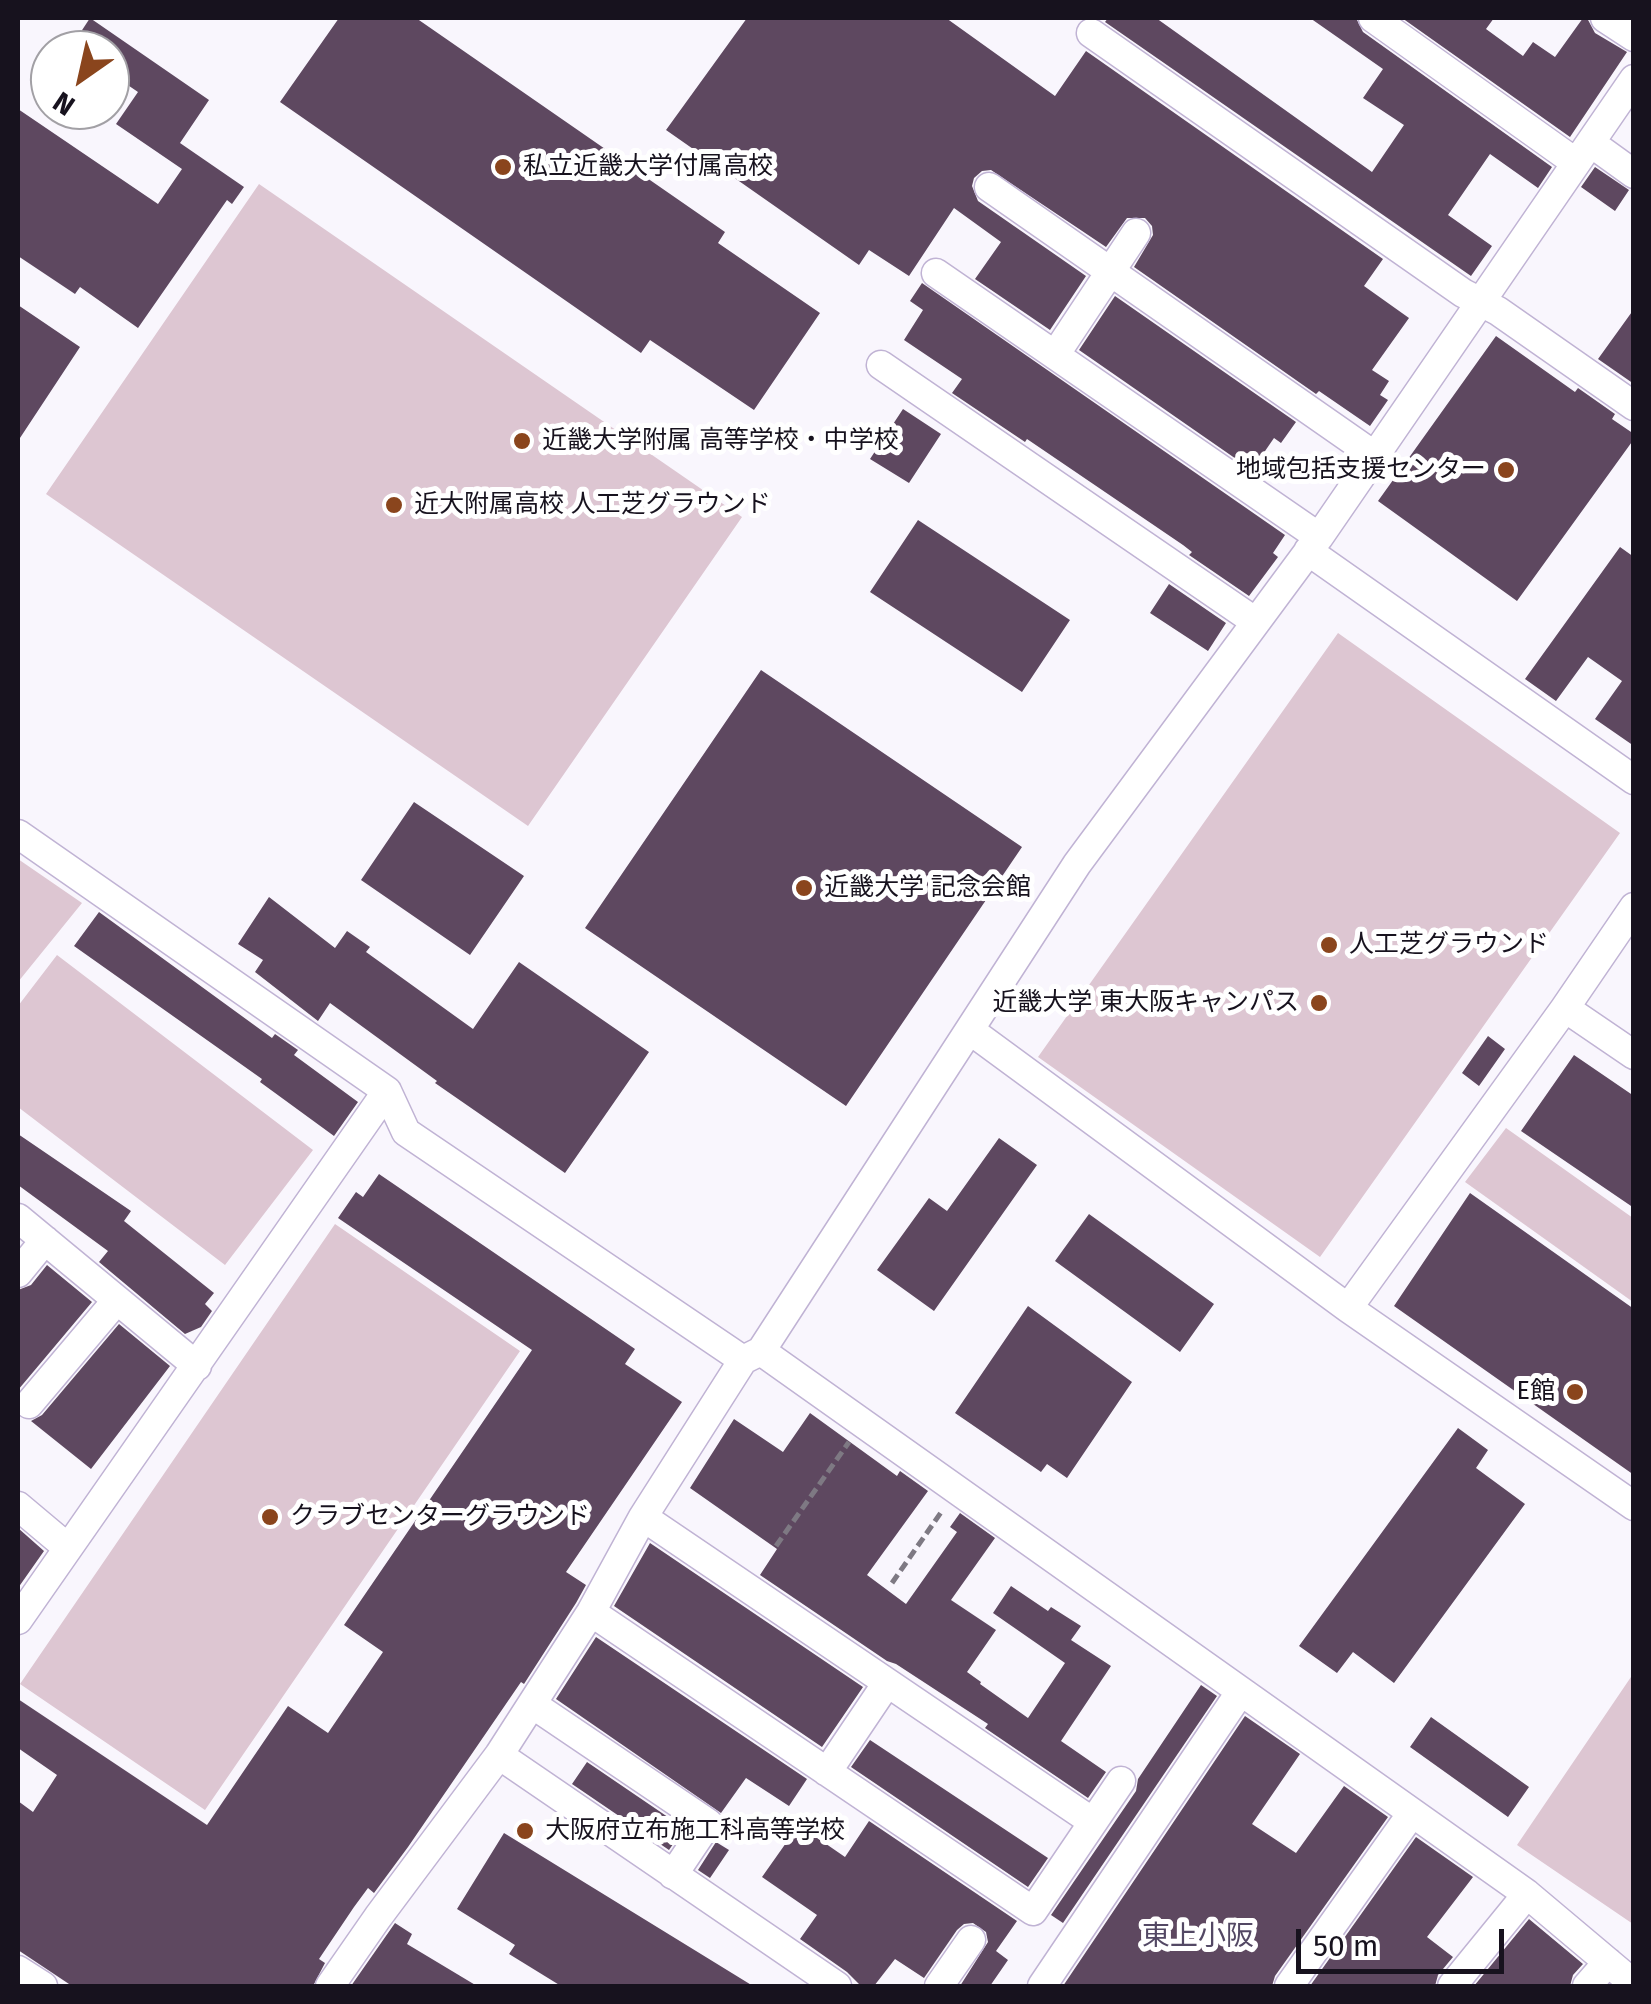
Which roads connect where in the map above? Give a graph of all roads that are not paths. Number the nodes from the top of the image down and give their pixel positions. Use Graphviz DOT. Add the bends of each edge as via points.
graph roads {
  1 [pos="1373,18"];
  2 [pos="1605,18"];
  3 [pos="1091,33"];
  4 [pos="1634,37"];
  5 [pos="1634,79"];
  6 [pos="1583,153"];
  7 [pos="1634,174"];
  8 [pos="989,186"];
  9 [pos="1136,233"];
  10 [pos="1110,271"];
  11 [pos="936,273"];
  12 [pos="1481,304"];
  13 [pos="1054,355"];
  14 [pos="881,365"];
  15 [pos="1634,406"];
  16 [pos="1374,456"];
  17 [pos="1314,544"];
  18 [pos="1256,622"];
  19 [pos="1634,780"];
  20 [pos="18,834"];
  21 [pos="1634,908"];
  22 [pos="1566,1008"];
  23 [pos="970,1031"];
  24 [pos="1634,1054"];
  25 [pos="387,1091"];
  26 [pos="18,1218"];
  27 [pos="45,1240"];
  28 [pos="18,1273"];
  29 [pos="118,1300"];
  30 [pos="1348,1308"];
  31 [pos="752,1356"];
  32 [pos="197,1366"];
  33 [pos="28,1404"];
  34 [pos="18,1506"];
  35 [pos="1634,1506"];
  36 [pos="643,1517"];
  37 [pos="68,1548"];
  38 [pos="592,1612"];
  39 [pos="18,1620"];
  40 [pos="887,1683"];
  41 [pos="1240,1691"];
  42 [pos="532,1704"];
  43 [pos="499,1756"];
  44 [pos="827,1772"];
  45 [pos="1121,1781"];
  46 [pos="1412,1813"];
  47 [pos="1093,1822"];
  48 [pos="673,1875"];
  49 [pos="1526,1894"];
  50 [pos="971,1940"];
  51 [pos="1608,1962"];
  52 [pos="18,1970"];
  53 [pos="1634,1984"];
  54 [pos="43,1986"];
  55 [pos="330,1986"];
  56 [pos="837,1986"];
  57 [pos="940,1986"];
  58 [pos="1042,1986"];
  59 [pos="1289,1986"];
  60 [pos="1452,1986"];
  61 [pos="1587,1986"];
  1 -- 6 [label="street"];
  2 -- 4 [label="street"];
  3 -- 12 [label="street"];
  5 -- 6 [label="street"];
  6 -- 7 [label="street"];
  6 -- 12 [label="street"];
  8 -- 10 [label="street"];
  9 -- 10 [label="street"];
  10 -- 13 [label="street"];
  10 -- 16 [label="street"];
  11 -- 13 [label="street"];
  12 -- 15 [label="street"];
  12 -- 16 [label="street"];
  13 -- 17 [label="street"];
  14 -- 18 [label="street"];
  16 -- 17 [label="street"];
  17 -- 18 [label="street"];
  17 -- 19 [label="street"];
  18 -- 23 [label="street" via="1077,864"];
  20 -- 25 [label="street"];
  21 -- 22 [label="street"];
  22 -- 24 [label="street"];
  22 -- 30 [label="street"];
  23 -- 30 [label="street"];
  23 -- 31 [label="street"];
  25 -- 31 [label="street" via="406,1132"];
  25 -- 32 [label="street"];
  26 -- 27 [label="street"];
  27 -- 28 [label="street"];
  27 -- 29 [label="street"];
  29 -- 32 [label="street"];
  29 -- 33 [label="street"];
  30 -- 35 [label="street"];
  31 -- 36 [label="street"];
  31 -- 41 [label="street" via="862,1423"];
  32 -- 37 [label="street"];
  34 -- 37 [label="street"];
  36 -- 38 [label="street"];
  36 -- 40 [label="street"];
  37 -- 39 [label="street"];
  38 -- 42 [label="street"];
  38 -- 44 [label="street"];
  40 -- 44 [label="street"];
  40 -- 47 [label="street"];
  41 -- 46 [label="street"];
  41 -- 58 [label="street"];
  42 -- 43 [label="street"];
  42 -- 48 [label="street" via="708,1823"];
  43 -- 48 [label="street"];
  43 -- 55 [label="street"];
  44 -- 47 [label="street" via="1033,1911"];
  45 -- 47 [label="street"];
  46 -- 49 [label="street"];
  46 -- 59 [label="street"];
  48 -- 56 [label="street"];
  49 -- 51 [label="street"];
  49 -- 60 [label="street"];
  50 -- 57 [label="street"];
  51 -- 53 [label="street"];
  51 -- 61 [label="street"];
  52 -- 54 [label="street"];
}
